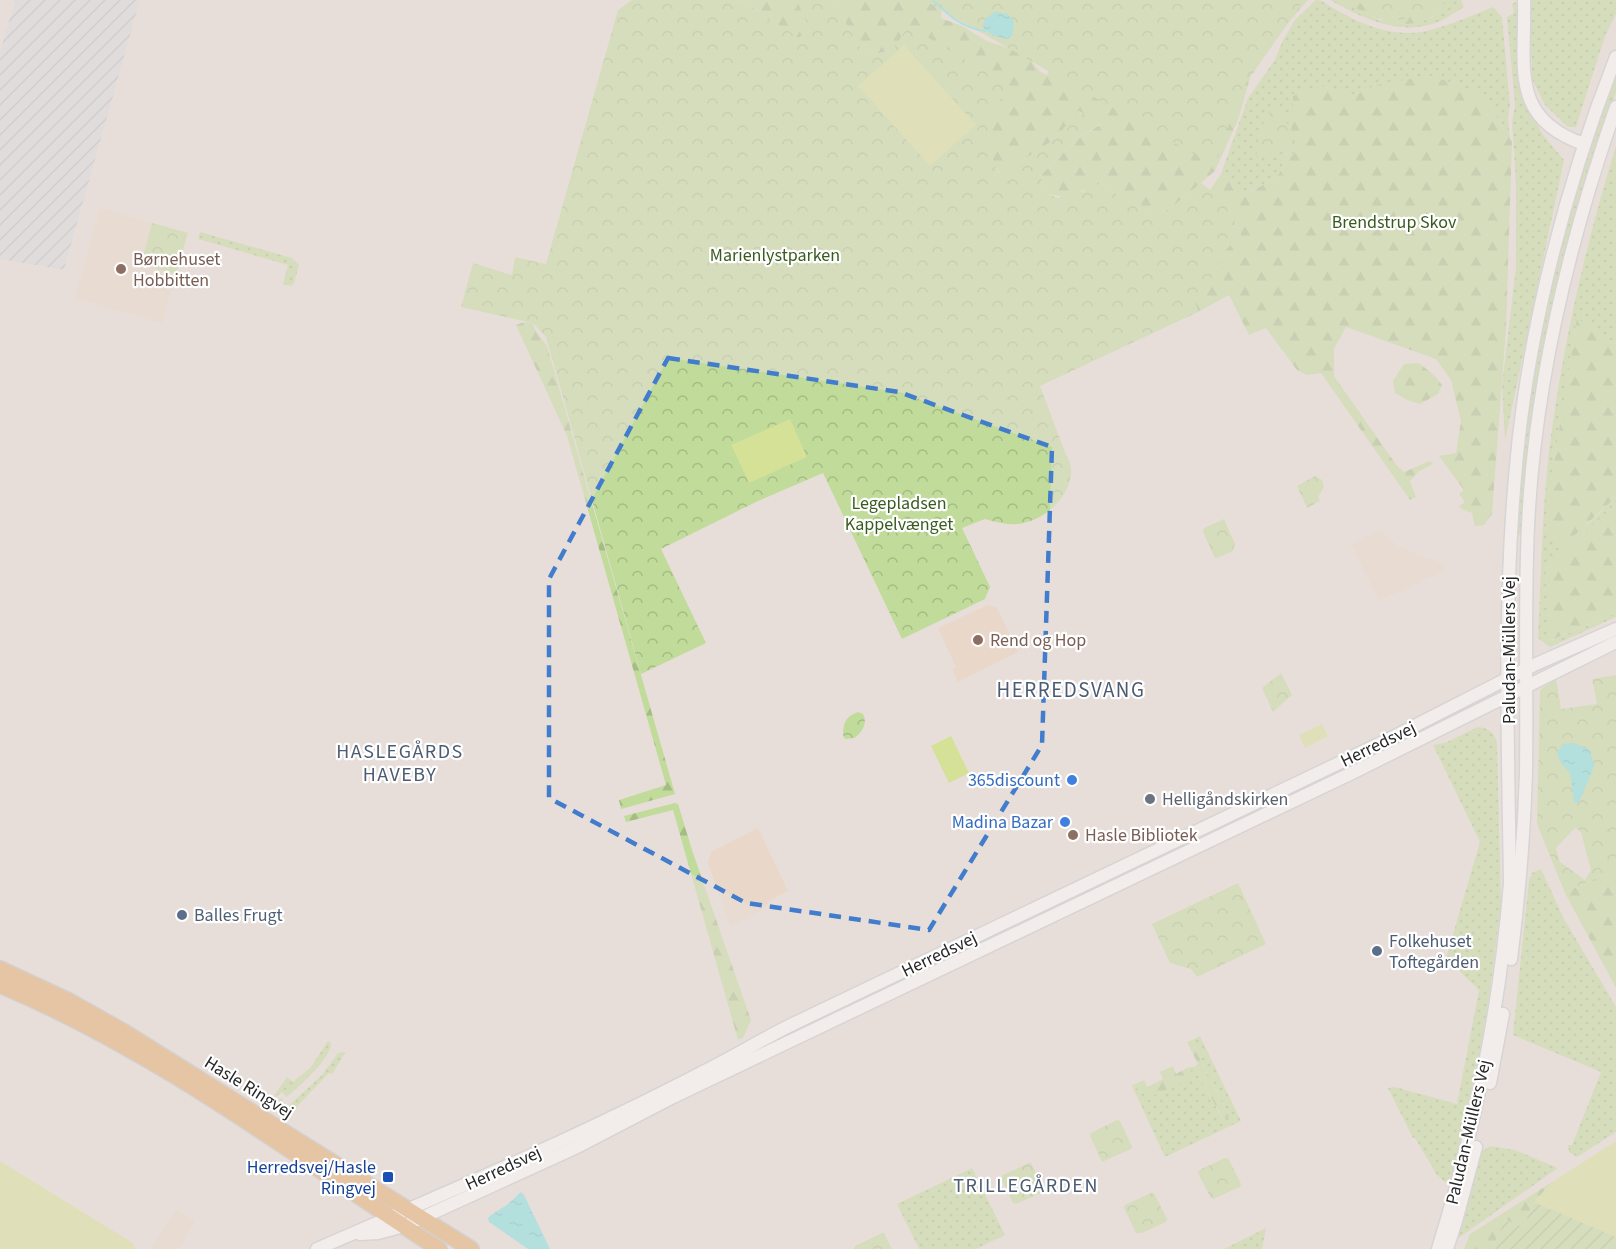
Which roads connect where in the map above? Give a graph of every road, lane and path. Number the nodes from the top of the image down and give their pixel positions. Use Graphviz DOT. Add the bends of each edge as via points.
graph roads {
  1 [pos="1524,0"];
  2 [pos="1616,57"];
  3 [pos="1616,107"];
  4 [pos="1584,144"];
  5 [pos="1616,629"];
  6 [pos="1616,642"];
  7 [pos="1526,669"];
  8 [pos="1509,677"];
  9 [pos="1526,686"];
  10 [pos="1509,694"];
  11 [pos="0,969"];
  12 [pos="0,984"];
  13 [pos="415,1214"];
  14 [pos="397,1222"];
  15 [pos="317,1249"];
  16 [pos="439,1249"];
  17 [pos="471,1249"];
  18 [pos="1438,1249"];
  19 [pos="1447,1249"];
  1 -- 4 [label="street" via="1527,94 1546,124"];
  2 -- 4 [label="street, Paludan-Müllers Vej"];
  3 -- 7 [label="street, Paludan-Müllers Vej" via="1581,212 1543,390 1527,554"];
  4 -- 8 [label="street, Paludan-Müllers Vej" via="1551,261 1522,412 1511,529"];
  5 -- 7 [label="street, Herredsvej"];
  6 -- 9 [label="street, Herredsvej"];
  7 -- 8 [label="street, Herredsvej"];
  7 -- 9 [label="street, Paludan-Müllers Vej"];
  8 -- 10 [label="street, Paludan-Müllers Vej"];
  8 -- 13 [label="street, Herredsvej" via="1383,742 793,1024"];
  9 -- 10 [label="street, Herredsvej"];
  9 -- 19 [label="street, Paludan-Müllers Vej" via="1520,883 1508,984 1479,1132"];
  10 -- 13 [label="street, Herredsvej" via="673,1097 577,1147"];
  10 -- 18 [label="street, Paludan-Müllers Vej" via="1510,883 1503,958 1472,1130"];
  11 -- 13 [label="main road, Hasle Ringvej" via="124,1032"];
  12 -- 14 [label="main road, Hasle Ringvej" via="150,1061"];
  13 -- 14 [label="street, Herredsvej"];
  13 -- 17 [label="main road, Hasle Ringvej"];
  14 -- 15 [label="street, Herredsvej" via="378,1233 351,1235"];
  14 -- 16 [label="main road, Hasle Ringvej"];
}
